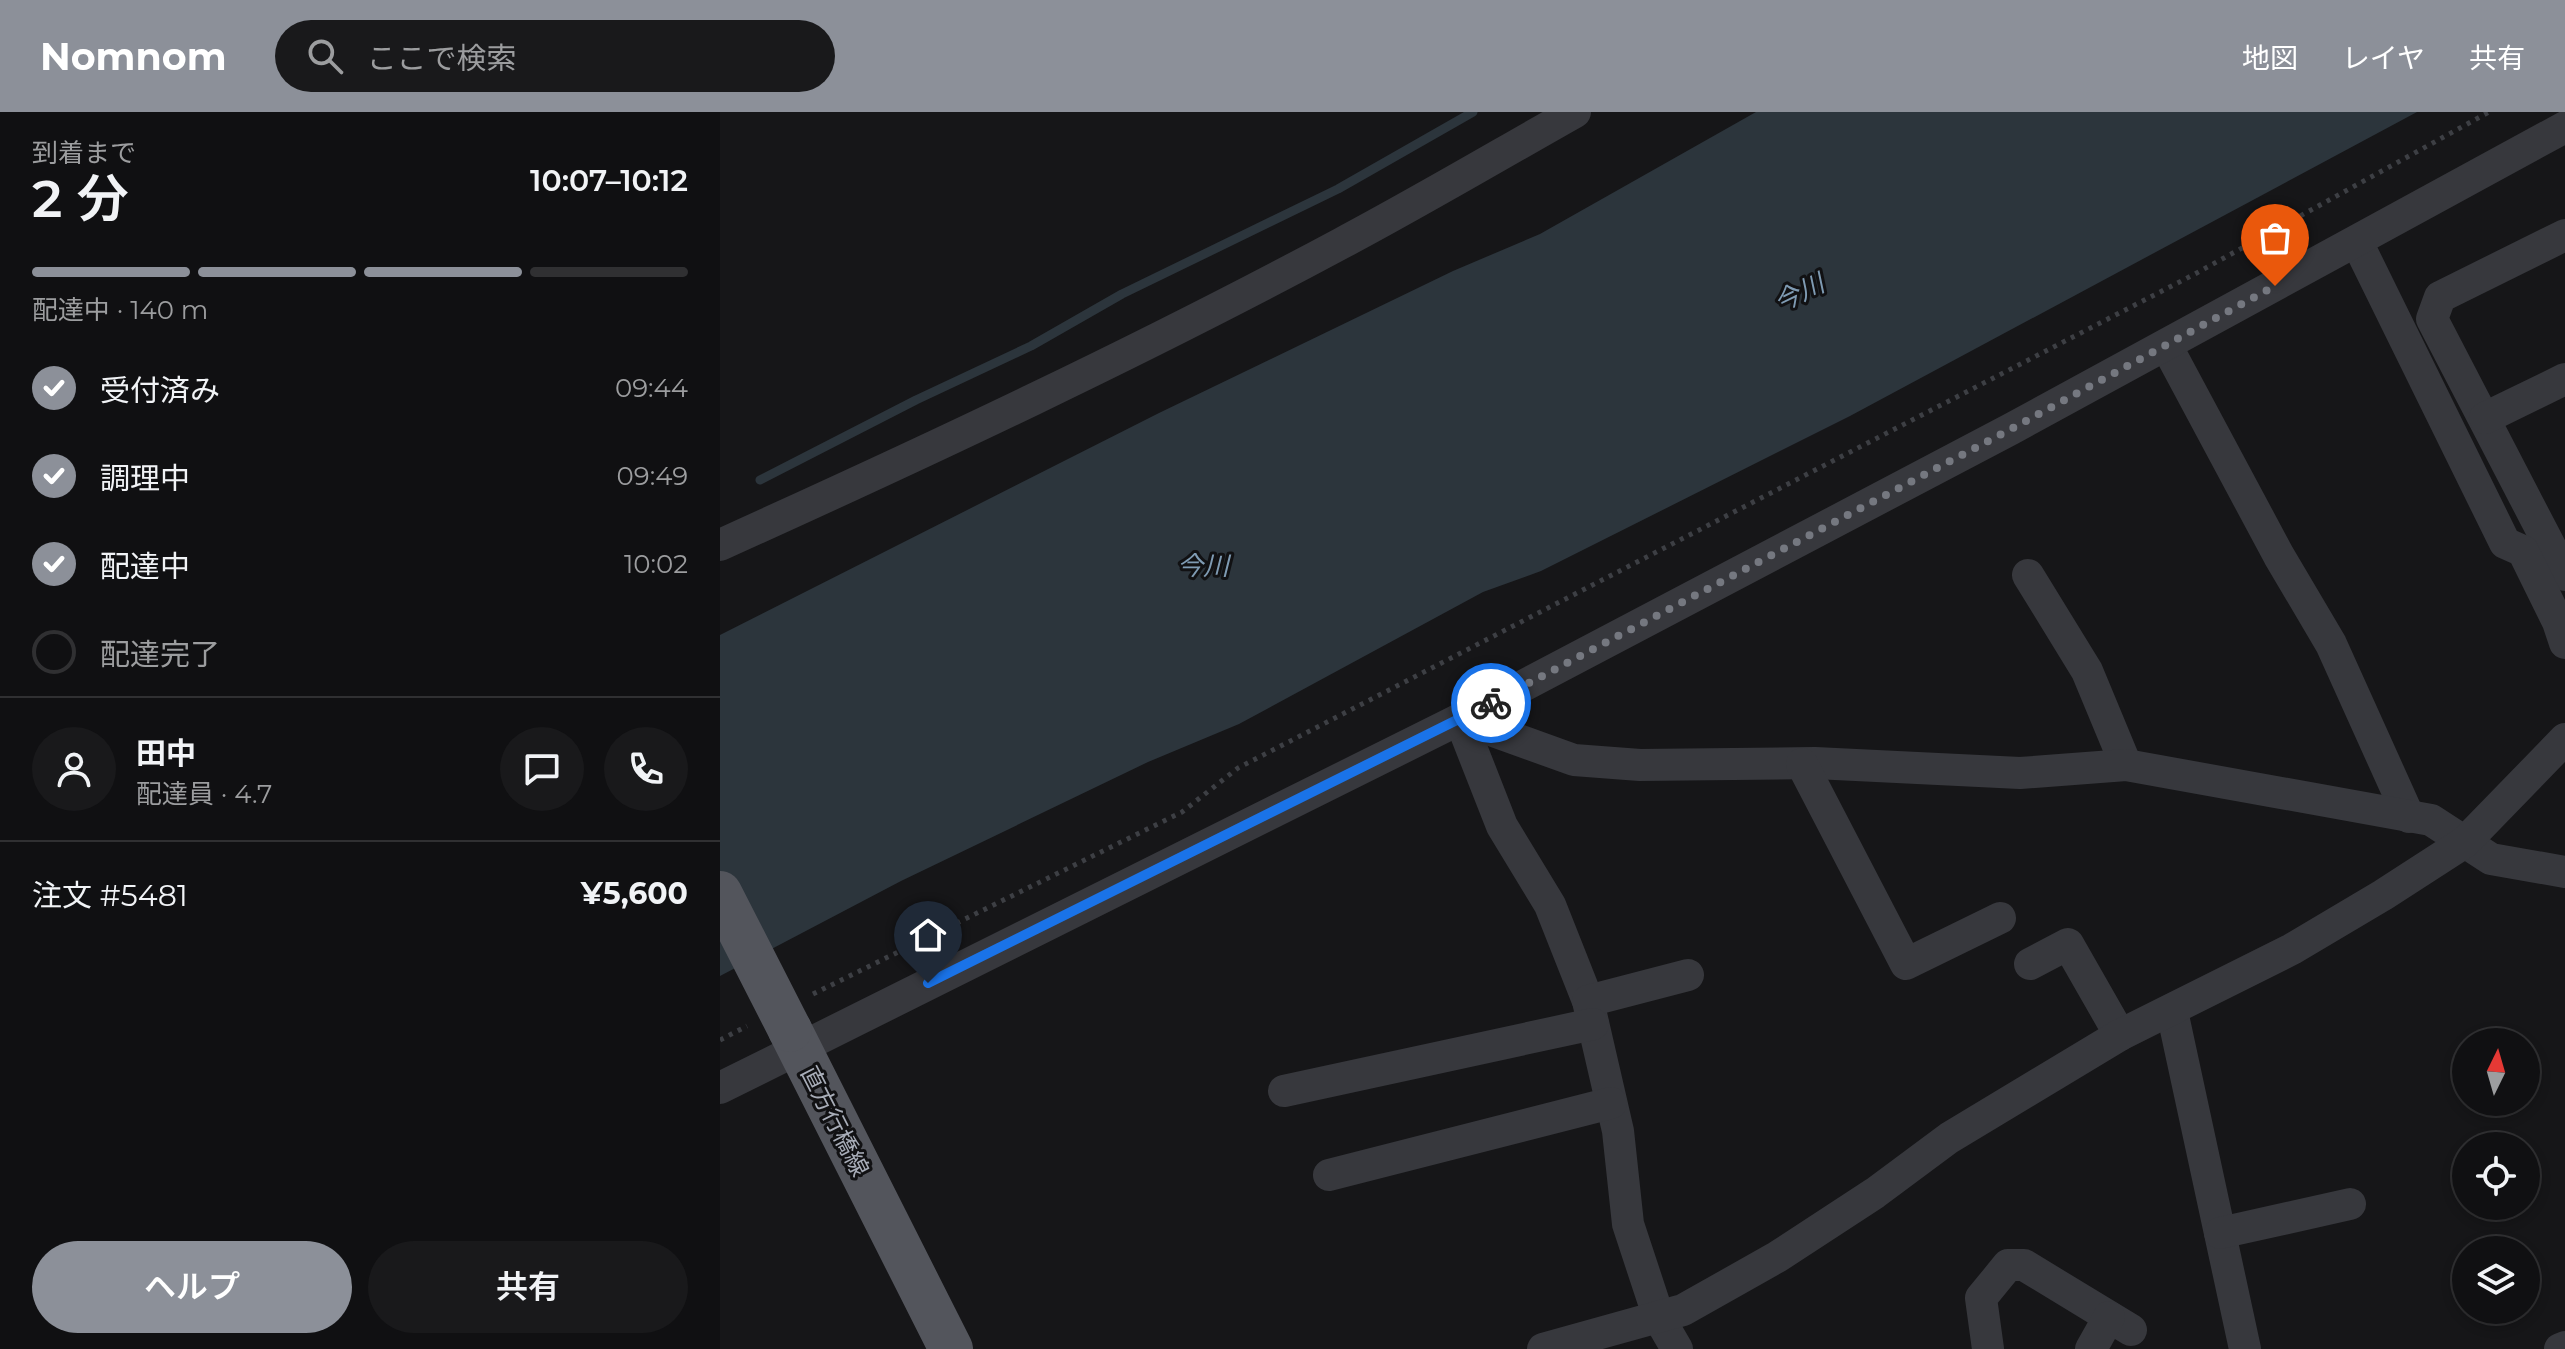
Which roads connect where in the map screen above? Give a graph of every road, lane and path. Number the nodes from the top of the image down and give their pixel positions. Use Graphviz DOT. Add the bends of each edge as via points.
graph roads {
  1 [pos="1575,112"];
  2 [pos="2489,112"];
  3 [pos="2565,127"];
  4 [pos="2565,235"];
  5 [pos="2357,242"];
  6 [pos="2166,345"];
  7 [pos="2565,379"];
  8 [pos="2485,418"];
  9 [pos="2556,535"];
  10 [pos="720,545"];
  11 [pos="2028,575"];
  12 [pos="2565,575"];
  13 [pos="2565,643"];
  14 [pos="1460,719"];
  15 [pos="2565,739"];
  16 [pos="1802,764"];
  17 [pos="2126,765"];
  18 [pos="2409,817"];
  19 [pos="2465,842"];
  20 [pos="2565,872"];
  21 [pos="720,893"];
  22 [pos="2000,918"];
  23 [pos="2030,964"];
  24 [pos="1688,975"];
  25 [pos="2172,1011"];
  26 [pos="1591,1013"];
  27 [pos="786,1025"];
  28 [pos="2120,1035"];
  29 [pos="720,1040"];
  30 [pos="730,1083"];
  31 [pos="1284,1091"];
  32 [pos="1611,1103"];
  33 [pos="720,1107"];
  34 [pos="1329,1175"];
  35 [pos="2350,1204"];
  36 [pos="2220,1233"];
  37 [pos="1659,1318"];
  38 [pos="951,1349"];
  39 [pos="1543,1349"];
  40 [pos="1677,1349"];
  41 [pos="1988,1349"];
  42 [pos="2091,1349"];
  43 [pos="2245,1349"];
  1 -- 10 [label="street" via="1210,312"];
  2 -- 27 [label="path" via="2193,275 1238,768 1182,812"];
  3 -- 5 [label="street"];
  4 -- 8 [label="street" via="2440,297 2432,319"];
  5 -- 6 [label="street"];
  5 -- 13 [label="street" via="2505,543 2523,551"];
  6 -- 14 [label="street"];
  6 -- 18 [label="street" via="2331,644"];
  7 -- 8 [label="street"];
  8 -- 9 [label="street"];
  9 -- 12 [label="street"];
  11 -- 17 [label="street" via="2087,671"];
  14 -- 16 [label="street" via="1574,760"];
  14 -- 26 [label="street" via="1502,826 1550,905"];
  14 -- 27 [label="street"];
  15 -- 19 [label="street"];
  16 -- 17 [label="street" via="2020,773"];
  16 -- 22 [label="street" via="1906,964"];
  17 -- 18 [label="street"];
  18 -- 19 [label="street" via="2431,820"];
  19 -- 20 [label="street" via="2491,859"];
  19 -- 25 [label="street" via="2292,949"];
  21 -- 27 [label="main road, 直方行橋線, bridge"];
  23 -- 28 [label="street" via="2068,944"];
  24 -- 26 [label="street"];
  25 -- 28 [label="street"];
  25 -- 36 [label="street"];
  26 -- 31 [label="street"];
  26 -- 32 [label="street"];
  27 -- 29 [label="path"];
  27 -- 30 [label="street"];
  27 -- 38 [label="main road, 直方行橋線"];
  28 -- 37 [label="street" via="1949,1138 1777,1257"];
  30 -- 33 [label="street"];
  32 -- 34 [label="street"];
  32 -- 37 [label="street" via="1628,1224"];
  35 -- 36 [label="street"];
  36 -- 43 [label="street"];
  37 -- 39 [label="street"];
  37 -- 40 [label="street"];
  41 -- 42 [label="street" via="1981,1298 2008,1265 2024,1265 2120,1323"];
}
